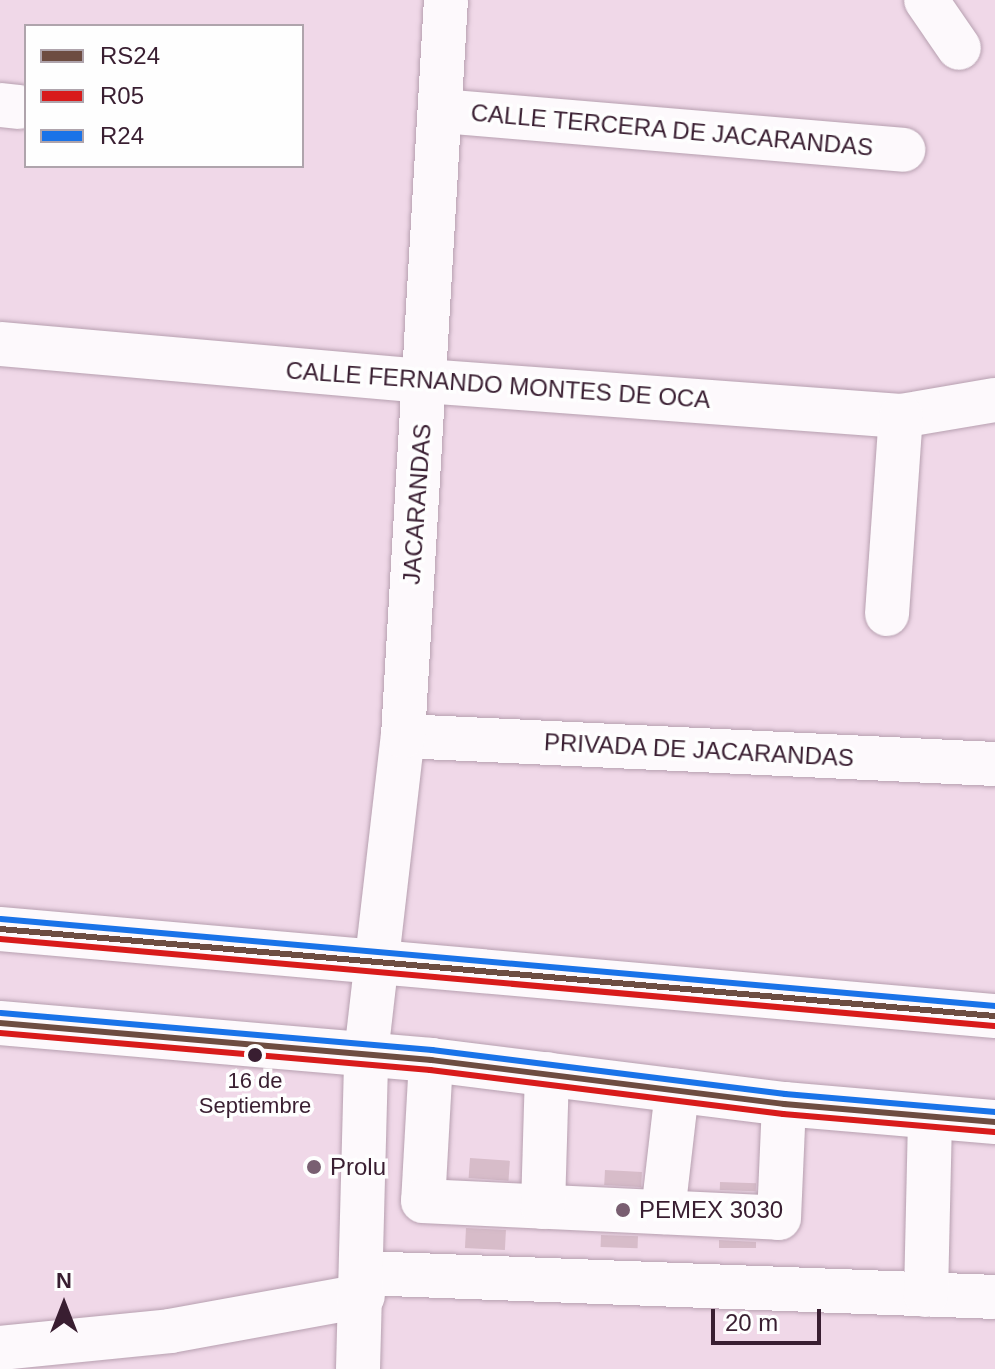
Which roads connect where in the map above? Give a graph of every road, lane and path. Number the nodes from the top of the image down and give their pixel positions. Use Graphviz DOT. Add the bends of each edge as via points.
graph roads {
  1 [pos="446,0"];
  2 [pos="926,0"];
  3 [pos="959,48"];
  4 [pos="441,111"];
  5 [pos="903,150"];
  6 [pos="0,344"];
  7 [pos="425,381"];
  8 [pos="995,400"];
  9 [pos="901,416"];
  10 [pos="887,614"];
  11 [pos="403,736"];
  12 [pos="995,764"];
  13 [pos="0,929"];
  14 [pos="378,960"];
  15 [pos="995,1016"];
  16 [pos="0,1023"];
  17 [pos="366,1054"];
  18 [pos="431,1060"];
  19 [pos="547,1074"];
  20 [pos="677,1091"];
  21 [pos="784,1104"];
  22 [pos="930,1117"];
  23 [pos="995,1122"];
  24 [pos="364,1201"];
  25 [pos="423,1201"];
  26 [pos="543,1207"];
  27 [pos="663,1212"];
  28 [pos="363,1284"];
  29 [pos="926,1295"];
  30 [pos="995,1297"];
  31 [pos="2,1355"];
  32 [pos="358,1369"];
  1 -- 4 [label="street, JACARANDAS"];
  2 -- 3 [label="street"];
  4 -- 5 [label="street, CALLE TERCERA DE JACARANDAS"];
  4 -- 7 [label="street, JACARANDAS"];
  6 -- 7 [label="street, CALLE FERNANDO MONTES DE OCA"];
  7 -- 9 [label="street, CALLE FERNANDO MONTES DE OCA"];
  7 -- 11 [label="street, JACARANDAS"];
  8 -- 9 [label="street, CALLE FERNANDO MONTES DE OCA"];
  9 -- 10 [label="street"];
  11 -- 12 [label="street, PRIVADA DE JACARANDAS"];
  11 -- 14 [label="street, JACARANDAS"];
  13 -- 14 [label="street"];
  14 -- 15 [label="street"];
  14 -- 17 [label="street, JACARANDAS"];
  16 -- 17 [label="street"];
  17 -- 18 [label="street"];
  17 -- 24 [label="street, JACARANDAS"];
  18 -- 19 [label="street"];
  18 -- 25 [label="street"];
  19 -- 20 [label="street"];
  19 -- 26 [label="street"];
  20 -- 21 [label="street"];
  20 -- 27 [label="street"];
  21 -- 22 [label="street"];
  21 -- 27 [label="street" via="779,1218"];
  22 -- 23 [label="street"];
  22 -- 29 [label="street"];
  24 -- 25 [label="street"];
  24 -- 28 [label="street, JACARANDAS"];
  25 -- 26 [label="street"];
  26 -- 27 [label="street"];
  28 -- 29 [label="street"];
  28 -- 31 [label="street" via="170,1331"];
  28 -- 32 [label="street, JACARANDAS"];
  29 -- 30 [label="street"];
}
